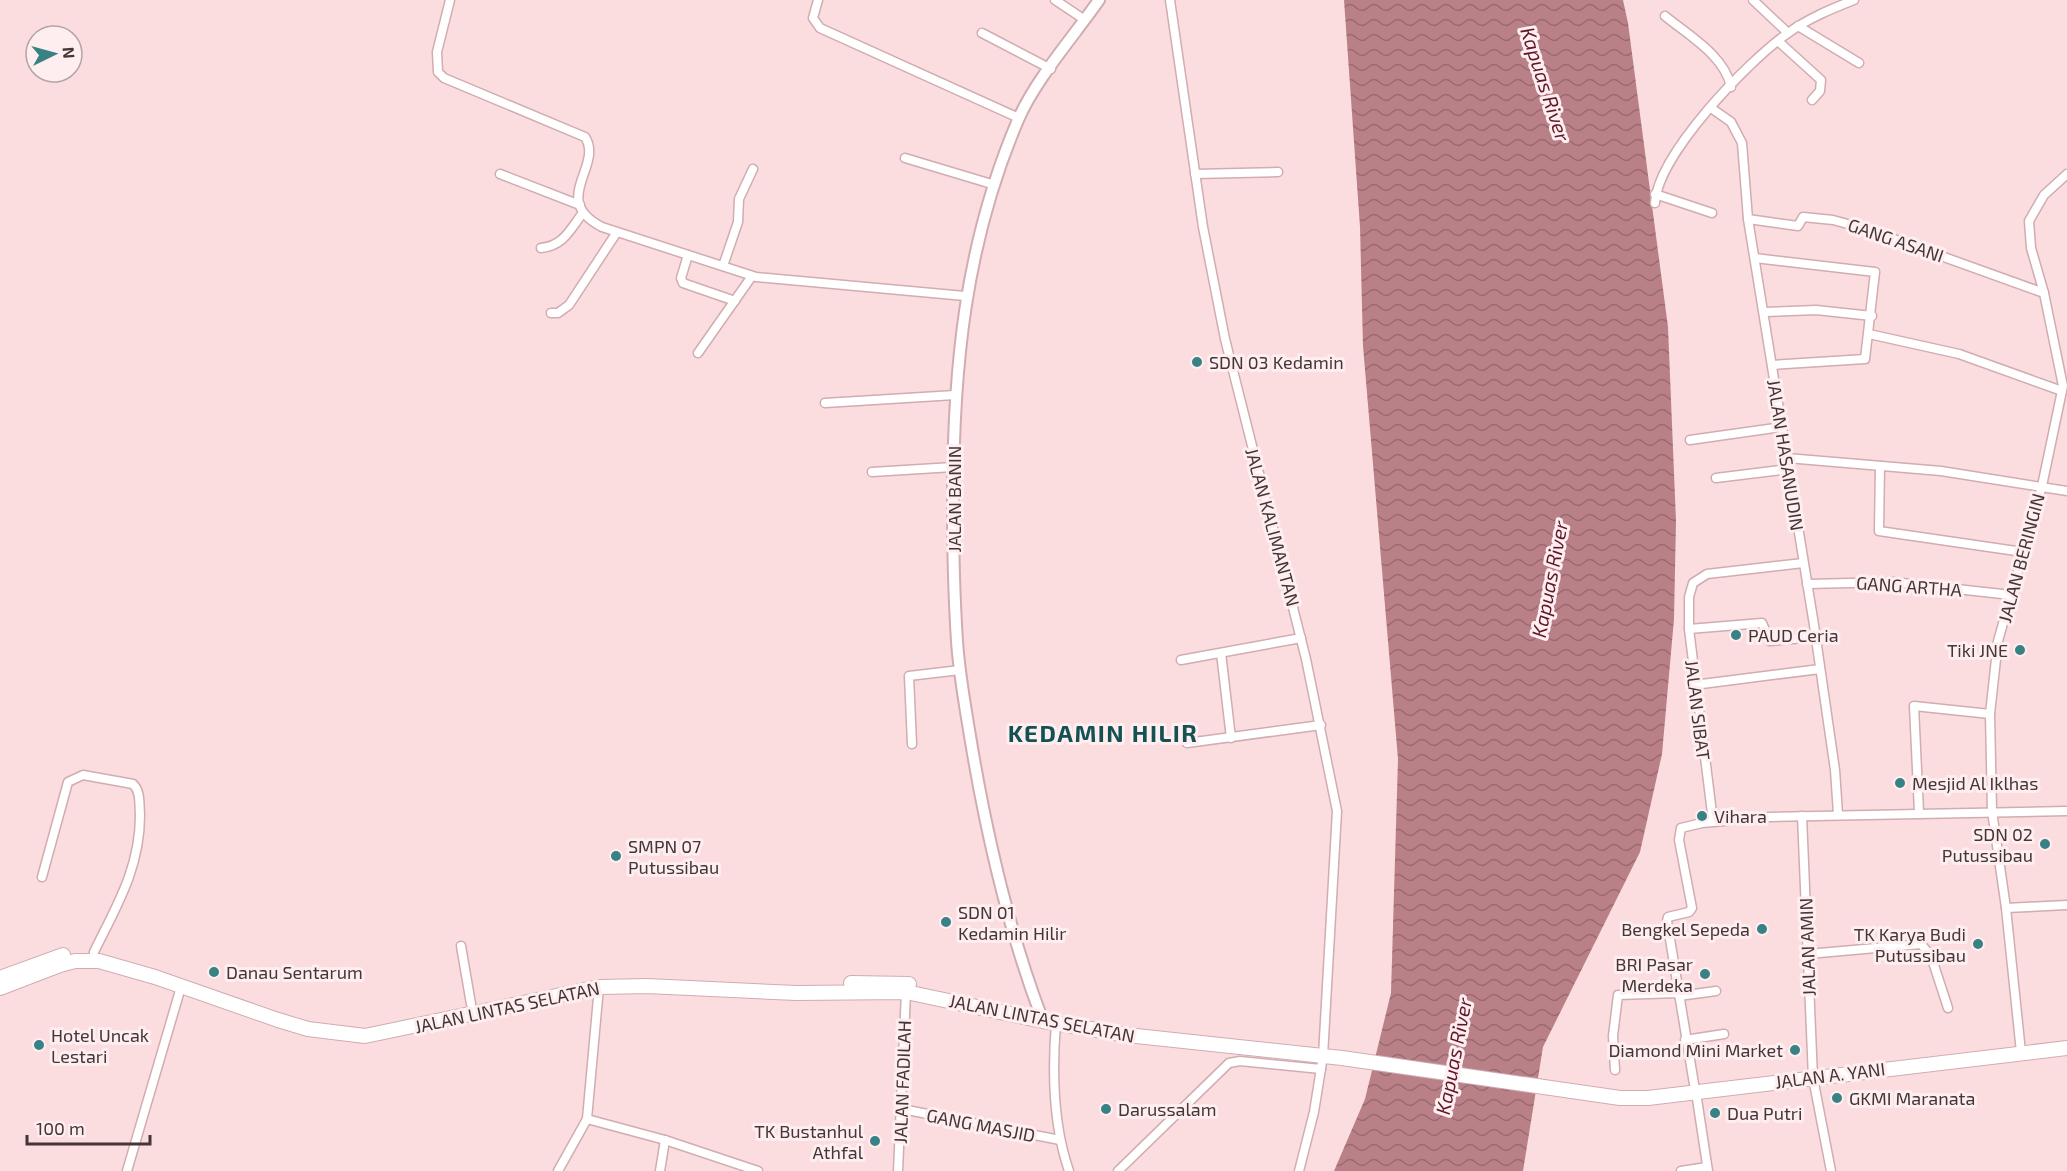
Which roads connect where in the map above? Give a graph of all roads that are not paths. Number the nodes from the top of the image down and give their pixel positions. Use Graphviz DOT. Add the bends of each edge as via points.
graph roads {
  1 [pos="450,0"];
  2 [pos="818,0"];
  3 [pos="1055,0"];
  4 [pos="1099,0"];
  5 [pos="1170,0"];
  6 [pos="1753,0"];
  7 [pos="1854,0"];
  8 [pos="1665,16"];
  9 [pos="1085,20"];
  10 [pos="1798,26"];
  11 [pos="982,33"];
  12 [pos="1788,33"];
  13 [pos="1778,41"];
  14 [pos="1859,63"];
  15 [pos="1051,69"];
  16 [pos="1731,87"];
  17 [pos="1812,100"];
  18 [pos="1711,108"];
  19 [pos="1019,118"];
  20 [pos="905,158"];
  21 [pos="753,169"];
  22 [pos="1278,172"];
  23 [pos="500,174"];
  24 [pos="1195,174"];
  25 [pos="2067,174"];
  26 [pos="995,185"];
  27 [pos="581,209"];
  28 [pos="1712,213"];
  29 [pos="1748,219"];
  30 [pos="617,232"];
  31 [pos="541,248"];
  32 [pos="688,255"];
  33 [pos="1755,258"];
  34 [pos="723,266"];
  35 [pos="752,276"];
  36 [pos="2044,293"];
  37 [pos="965,296"];
  38 [pos="735,301"];
  39 [pos="1764,312"];
  40 [pos="551,313"];
  41 [pos="1872,316"];
  42 [pos="1869,334"];
  43 [pos="698,353"];
  44 [pos="1772,364"];
  45 [pos="2062,391"];
  46 [pos="955,394"];
  47 [pos="825,403"];
  48 [pos="1782,427"];
  49 [pos="1690,440"];
  50 [pos="1787,458"];
  51 [pos="1880,466"];
  52 [pos="953,467"];
  53 [pos="1789,470"];
  54 [pos="872,472"];
  55 [pos="1716,478"];
  56 [pos="2042,486"];
  57 [pos="2067,491"];
  58 [pos="2023,552"];
  59 [pos="1803,564"];
  60 [pos="1807,584"];
  61 [pos="2011,595"];
  62 [pos="1689,629"];
  63 [pos="1816,637"];
  64 [pos="1301,638"];
  65 [pos="1221,653"];
  66 [pos="1181,660"];
  67 [pos="1820,669"];
  68 [pos="960,670"];
  69 [pos="1694,685"];
  70 [pos="1990,714"];
  71 [pos="1321,725"];
  72 [pos="1231,738"];
  73 [pos="1187,743"];
  74 [pos="912,744"];
  75 [pos="1992,811"];
  76 [pos="2067,811"];
  77 [pos="1919,812"];
  78 [pos="1838,814"];
  79 [pos="1802,816"];
  80 [pos="1713,821"];
  81 [pos="42,877"];
  82 [pos="2067,905"];
  83 [pos="2006,908"];
  84 [pos="461,946"];
  85 [pos="94,952"];
  86 [pos="1808,954"];
  87 [pos="0,978"];
  88 [pos="181,987"];
  89 [pos="599,987"];
  90 [pos="0,988"];
  91 [pos="768,989"];
  92 [pos="1716,991"];
  93 [pos="906,992"];
  94 [pos="1679,994"];
  95 [pos="523,997"];
  96 [pos="471,1004"];
  97 [pos="1948,1008"];
  98 [pos="1054,1020"];
  99 [pos="1724,1034"];
  100 [pos="1685,1040"];
  101 [pos="2067,1048"];
  102 [pos="2021,1052"];
  103 [pos="1342,1058"];
  104 [pos="1322,1062"];
  105 [pos="1615,1070"];
  106 [pos="1813,1078"];
  107 [pos="1694,1084"];
  108 [pos="1697,1099"];
  109 [pos="902,1109"];
  110 [pos="587,1119"];
  111 [pos="665,1140"];
  112 [pos="1060,1140"];
  113 [pos="1708,1169"];
  114 [pos="127,1171"];
  115 [pos="558,1171"];
  116 [pos="660,1171"];
  117 [pos="758,1171"];
  118 [pos="898,1171"];
  119 [pos="1069,1171"];
  120 [pos="1118,1171"];
  121 [pos="1299,1171"];
  122 [pos="1681,1171"];
  123 [pos="1831,1171"];
  1 -- 27 [label="street" via="437,52 438,72 444,78 585,137 590,150 579,193"];
  2 -- 19 [label="street" via="813,18 820,28"];
  3 -- 9 [label="street"];
  4 -- 9 [label="street, JALAN BANIN"];
  5 -- 24 [label="street, JALAN KALIMANTAN"];
  6 -- 12 [label="street"];
  7 -- 10 [label="street" via="1821,12"];
  8 -- 16 [label="street" via="1712,56 1726,73"];
  9 -- 15 [label="street, JALAN BANIN"];
  10 -- 12 [label="street"];
  10 -- 14 [label="street"];
  11 -- 15 [label="street"];
  12 -- 13 [label="street"];
  13 -- 16 [label="street"];
  13 -- 17 [label="street" via="1821,80 1820,91"];
  15 -- 19 [label="street, JALAN BANIN"];
  16 -- 18 [label="street"];
  18 -- 28 [label="street" via="1664,171 1655,199"];
  18 -- 29 [label="street, JALAN HASANUDIN" via="1731,122 1742,143"];
  19 -- 26 [label="street, JALAN BANIN"];
  20 -- 26 [label="street"];
  21 -- 34 [label="street" via="739,199 738,222"];
  22 -- 24 [label="street"];
  23 -- 27 [label="street"];
  24 -- 64 [label="street, JALAN KALIMANTAN" via="1225,339"];
  25 -- 36 [label="street" via="2044,195 2029,221 2029,240"];
  26 -- 37 [label="street, JALAN BANIN"];
  27 -- 30 [label="street" via="586,220"];
  27 -- 31 [label="street" via="562,241"];
  29 -- 33 [label="street, JALAN HASANUDIN"];
  29 -- 36 [label="street, GANG ASANI" via="1798,226 1803,217 1850,224"];
  30 -- 32 [label="street"];
  30 -- 40 [label="street" via="569,305"];
  32 -- 34 [label="street"];
  32 -- 38 [label="street" via="683,283"];
  33 -- 39 [label="street, JALAN HASANUDIN"];
  33 -- 41 [label="street" via="1875,272"];
  34 -- 35 [label="street"];
  35 -- 37 [label="street"];
  35 -- 38 [label="street"];
  36 -- 45 [label="street"];
  37 -- 46 [label="street, JALAN BANIN"];
  38 -- 43 [label="street"];
  39 -- 41 [label="street" via="1816,310"];
  39 -- 44 [label="street, JALAN HASANUDIN"];
  41 -- 42 [label="street"];
  42 -- 44 [label="street" via="1865,359"];
  42 -- 45 [label="street" via="1959,354"];
  44 -- 48 [label="street, JALAN HASANUDIN"];
  45 -- 56 [label="street"];
  46 -- 47 [label="street"];
  46 -- 52 [label="street, JALAN BANIN"];
  48 -- 49 [label="street"];
  48 -- 50 [label="street, JALAN HASANUDIN"];
  50 -- 51 [label="street, JALAN BERINGIN"];
  50 -- 53 [label="street, JALAN HASANUDIN"];
  51 -- 56 [label="street, JALAN BERINGIN"];
  51 -- 58 [label="street" via="1879,531"];
  52 -- 54 [label="street"];
  52 -- 68 [label="street, JALAN BANIN"];
  53 -- 55 [label="street"];
  53 -- 59 [label="street, JALAN HASANUDIN"];
  56 -- 57 [label="street"];
  56 -- 58 [label="street, JALAN BERINGIN"];
  58 -- 61 [label="street, JALAN BERINGIN"];
  59 -- 60 [label="street, JALAN HASANUDIN"];
  59 -- 62 [label="street, JALAN SIBAT" via="1701,576 1693,583 1689,597"];
  60 -- 61 [label="street, GANG ARTHA" via="1893,582"];
  60 -- 63 [label="street, JALAN HASANUDIN"];
  61 -- 70 [label="street, JALAN BERINGIN" via="1997,649"];
  62 -- 63 [label="street" via="1762,623 1770,640"];
  62 -- 69 [label="street, JALAN SIBAT"];
  63 -- 67 [label="street, JALAN HASANUDIN"];
  64 -- 65 [label="street"];
  64 -- 71 [label="street, JALAN KALIMANTAN"];
  65 -- 66 [label="street"];
  65 -- 72 [label="street"];
  67 -- 69 [label="street"];
  67 -- 78 [label="street, JALAN HASANUDIN"];
  68 -- 74 [label="street" via="909,676"];
  68 -- 98 [label="street, JALAN BANIN" via="996,869"];
  69 -- 80 [label="street, JALAN SIBAT"];
  70 -- 75 [label="street, JALAN BERINGIN"];
  70 -- 77 [label="street" via="1914,706"];
  71 -- 72 [label="street"];
  71 -- 104 [label="street, JALAN KALIMANTAN" via="1337,811"];
  72 -- 73 [label="street"];
  75 -- 76 [label="street"];
  75 -- 77 [label="street"];
  75 -- 83 [label="street, JALAN BERINGIN"];
  77 -- 78 [label="street"];
  78 -- 79 [label="street"];
  79 -- 80 [label="street"];
  79 -- 86 [label="street, JALAN AMIN"];
  80 -- 94 [label="street" via="1687,825 1678,832 1692,903 1689,912 1671,915 1667,921"];
  81 -- 85 [label="street" via="69,782 83,775 133,784 139,797 138,852 133,872"];
  82 -- 83 [label="street"];
  83 -- 102 [label="street, JALAN BERINGIN"];
  84 -- 96 [label="street"];
  85 -- 87 [label="highway, JALAN LINTAS SELATAN" via="68,953"];
  85 -- 96 [label="highway, JALAN LINTAS SELATAN" via="279,1011 350,1027 384,1025"];
  86 -- 97 [label="street" via="1921,944 1931,956"];
  86 -- 106 [label="street, JALAN AMIN"];
  88 -- 90 [label="highway, JALAN LINTAS SELATAN" via="133,970 87,960 60,965"];
  88 -- 95 [label="highway, JALAN LINTAS SELATAN" via="278,1020 347,1035 384,1033"];
  88 -- 114 [label="street"];
  89 -- 91 [label="highway, JALAN LINTAS SELATAN"];
  89 -- 95 [label="highway, JALAN LINTAS SELATAN"];
  89 -- 110 [label="street"];
  91 -- 93 [label="highway, JALAN LINTAS SELATAN"];
  91 -- 95 [label="highway, JALAN LINTAS SELATAN" via="614,979 571,983"];
  91 -- 98 [label="highway, JALAN LINTAS SELATAN" via="904,983"];
  92 -- 94 [label="street"];
  93 -- 98 [label="highway, JALAN LINTAS SELATAN"];
  93 -- 109 [label="street, JALAN FADILAH"];
  94 -- 100 [label="street"];
  94 -- 105 [label="street" via="1618,995 1613,1036"];
  95 -- 96 [label="highway, JALAN LINTAS SELATAN"];
  98 -- 104 [label="highway, JALAN LINTAS SELATAN"];
  98 -- 112 [label="street, JALAN BANIN"];
  99 -- 100 [label="street"];
  100 -- 107 [label="street"];
  101 -- 102 [label="highway, JALAN A. YANI"];
  102 -- 106 [label="highway, JALAN A. YANI"];
  103 -- 104 [label="highway, JALAN LINTAS SELATAN"];
  103 -- 106 [label="highway, JALAN A. YANI" via="1593,1095 1648,1098"];
  104 -- 120 [label="street" via="1229,1063"];
  104 -- 121 [label="street, JALAN KALIMANTAN"];
  106 -- 123 [label="street, JALAN AMIN"];
  108 -- 113 [label="street"];
  109 -- 112 [label="street, GANG MASJID"];
  109 -- 118 [label="street, JALAN FADILAH"];
  110 -- 111 [label="street"];
  110 -- 115 [label="street"];
  111 -- 116 [label="street"];
  111 -- 117 [label="street"];
  112 -- 119 [label="street, JALAN BANIN"];
  113 -- 122 [label="street"];
}
